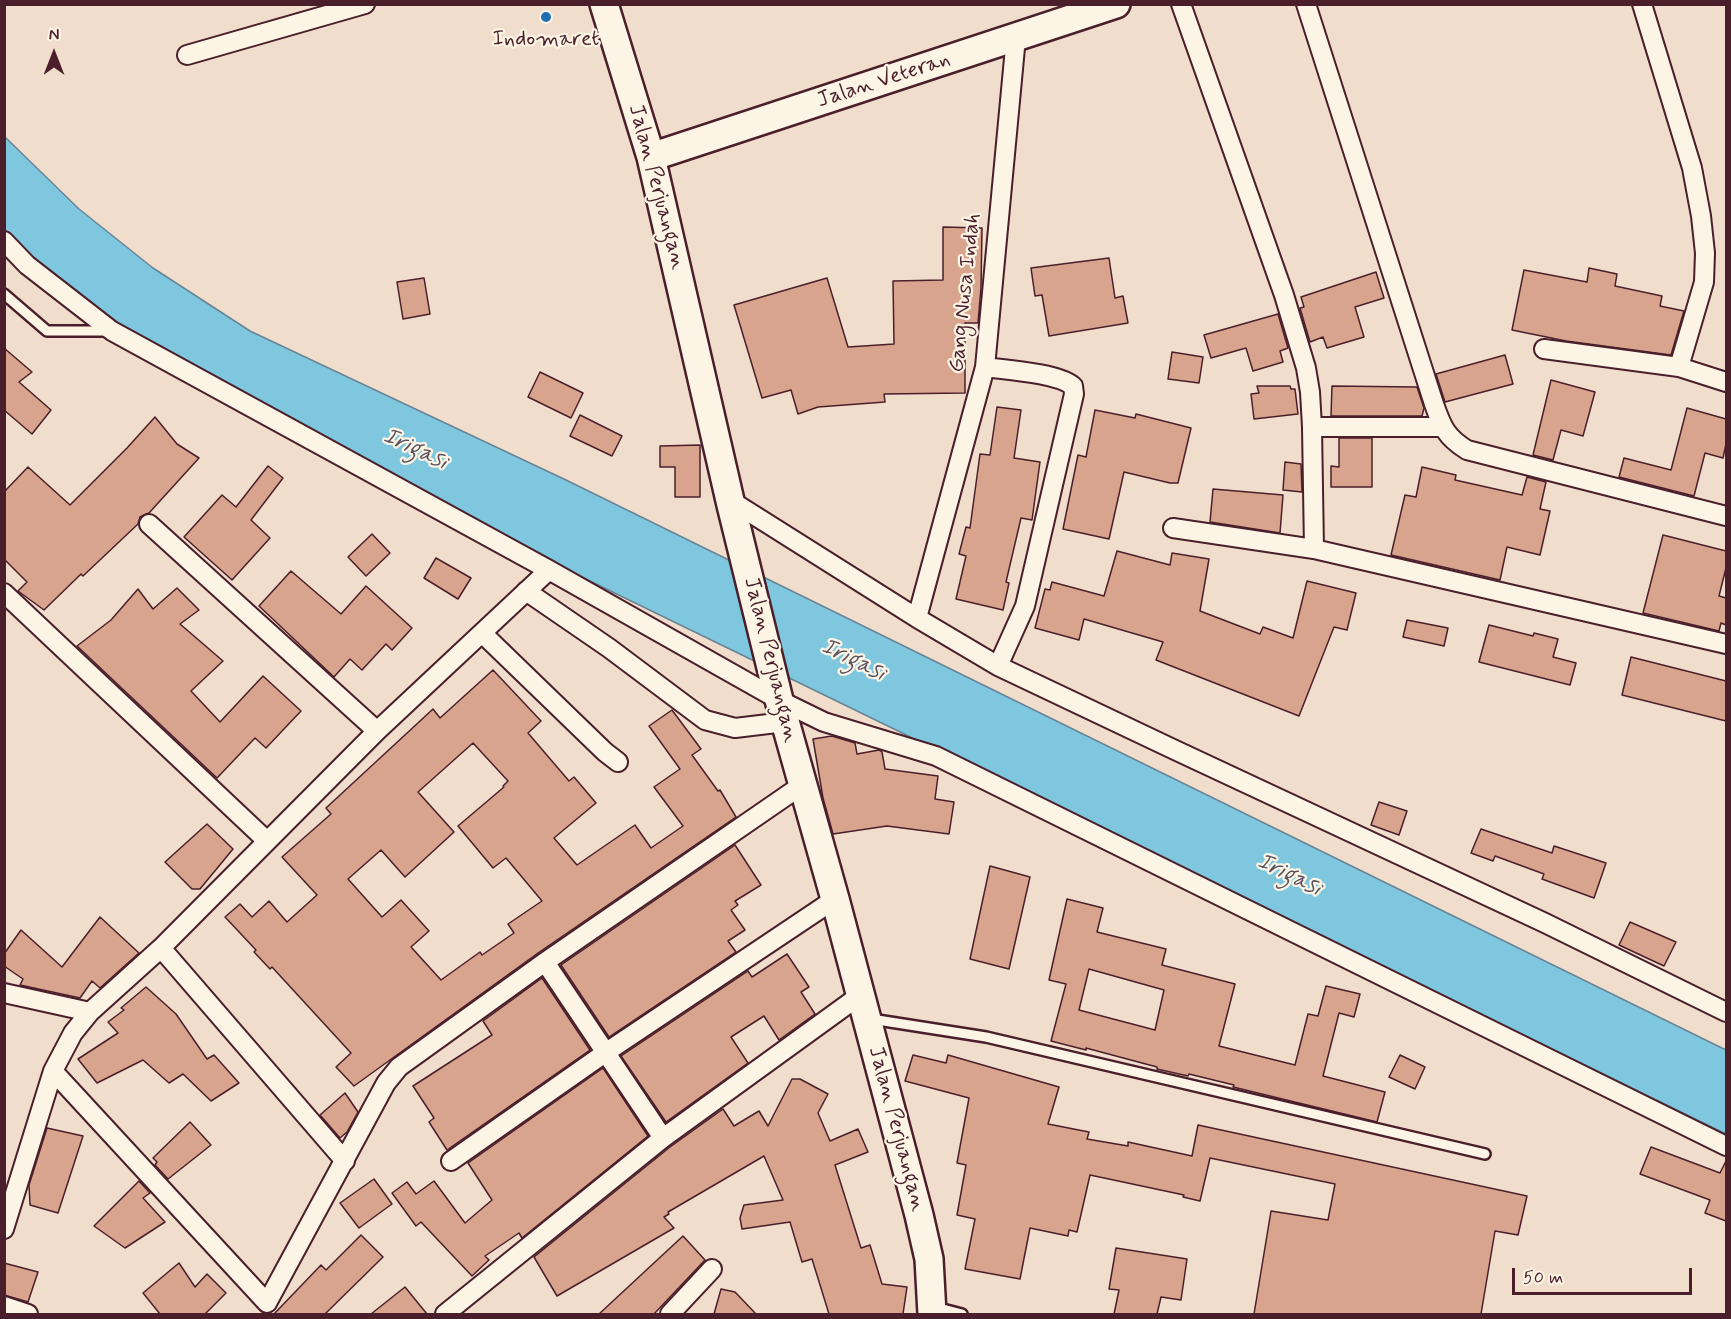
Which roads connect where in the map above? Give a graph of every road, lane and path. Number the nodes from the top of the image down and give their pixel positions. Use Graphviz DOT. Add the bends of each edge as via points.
graph roads {
  1 [pos="364,4"];
  2 [pos="604,4"];
  3 [pos="1116,4"];
  4 [pos="1181,4"];
  5 [pos="1306,4"];
  6 [pos="1642,4"];
  7 [pos="1016,37"];
  8 [pos="187,55"];
  9 [pos="651,157"];
  10 [pos="4,241"];
  11 [pos="4,294"];
  12 [pos="112,331"];
  13 [pos="1544,349"];
  14 [pos="985,367"];
  15 [pos="1679,367"];
  16 [pos="1726,382"];
  17 [pos="1312,427"];
  18 [pos="1442,427"];
  19 [pos="730,503"];
  20 [pos="1726,516"];
  21 [pos="149,524"];
  22 [pos="1173,528"];
  23 [pos="1314,549"];
  24 [pos="549,570"];
  25 [pos="526,591"];
  26 [pos="4,593"];
  27 [pos="917,618"];
  28 [pos="482,633"];
  29 [pos="1726,644"];
  30 [pos="998,666"];
  31 [pos="780,704"];
  32 [pos="377,731"];
  33 [pos="618,762"];
  34 [pos="802,785"];
  35 [pos="267,842"];
  36 [pos="835,899"];
  37 [pos="160,948"];
  38 [pos="545,962"];
  39 [pos="4,993"];
  40 [pos="863,1007"];
  41 [pos="90,1012"];
  42 [pos="1726,1012"];
  43 [pos="605,1053"];
  44 [pos="53,1071"];
  45 [pos="663,1138"];
  46 [pos="1726,1146"];
  47 [pos="1485,1154"];
  48 [pos="345,1161"];
  49 [pos="451,1161"];
  50 [pos="4,1229"];
  51 [pos="712,1269"];
  52 [pos="4,1306"];
  53 [pos="272,1309"];
  54 [pos="932,1311"];
  55 [pos="452,1312"];
  56 [pos="28,1314"];
  57 [pos="669,1314"];
  58 [pos="962,1314"];
  1 -- 8 [label="street"];
  2 -- 9 [label="main road, Jalan Perjuangan"];
  3 -- 7 [label="main road, Jalan Veteran"];
  4 -- 17 [label="street" via="1284,295 1306,368"];
  5 -- 18 [label="street"];
  6 -- 15 [label="street" via="1692,168 1705,253 1704,282"];
  7 -- 9 [label="main road, Jalan Veteran"];
  7 -- 14 [label="street, Gang Nusa Indah"];
  9 -- 19 [label="main road, Jalan Perjuangan"];
  10 -- 12 [label="street" via="27,265"];
  11 -- 12 [label="lane" via="47,331"];
  12 -- 24 [label="street"];
  13 -- 15 [label="street"];
  14 -- 27 [label="street, Gang Nusa Indah"];
  14 -- 30 [label="street" via="1053,377 1069,382 1074,394 1025,606"];
  15 -- 16 [label="street"];
  17 -- 18 [label="street"];
  17 -- 23 [label="street"];
  18 -- 20 [label="street" via="1467,450"];
  19 -- 27 [label="street"];
  19 -- 31 [label="main road, Jalan Perjuangan"];
  21 -- 32 [label="street"];
  22 -- 23 [label="street"];
  23 -- 29 [label="street"];
  24 -- 25 [label="street"];
  24 -- 31 [label="street"];
  25 -- 28 [label="street"];
  25 -- 31 [label="street" via="705,720 735,728"];
  26 -- 35 [label="street"];
  27 -- 30 [label="street"];
  28 -- 32 [label="street"];
  28 -- 33 [label="street"];
  30 -- 42 [label="street" via="1545,922"];
  31 -- 34 [label="main road, Jalan Perjuangan"];
  31 -- 46 [label="street" via="824,722 936,756"];
  32 -- 35 [label="street"];
  34 -- 36 [label="main road, Jalan Perjuangan"];
  34 -- 38 [label="street"];
  35 -- 37 [label="street"];
  36 -- 40 [label="main road, Jalan Perjuangan"];
  36 -- 43 [label="street"];
  37 -- 41 [label="street"];
  37 -- 48 [label="street"];
  38 -- 43 [label="street"];
  38 -- 48 [label="street" via="399,1067 386,1083"];
  39 -- 41 [label="street"];
  40 -- 45 [label="street"];
  40 -- 47 [label="lane"];
  40 -- 54 [label="main road, Jalan Perjuangan" via="929,1259"];
  41 -- 44 [label="street" via="73,1033"];
  43 -- 45 [label="street"];
  43 -- 49 [label="street"];
  44 -- 50 [label="street"];
  44 -- 53 [label="street"];
  45 -- 55 [label="street"];
  48 -- 53 [label="street"];
  51 -- 57 [label="street"];
  52 -- 56 [label="street"];
  54 -- 58 [label="lane"];
}
